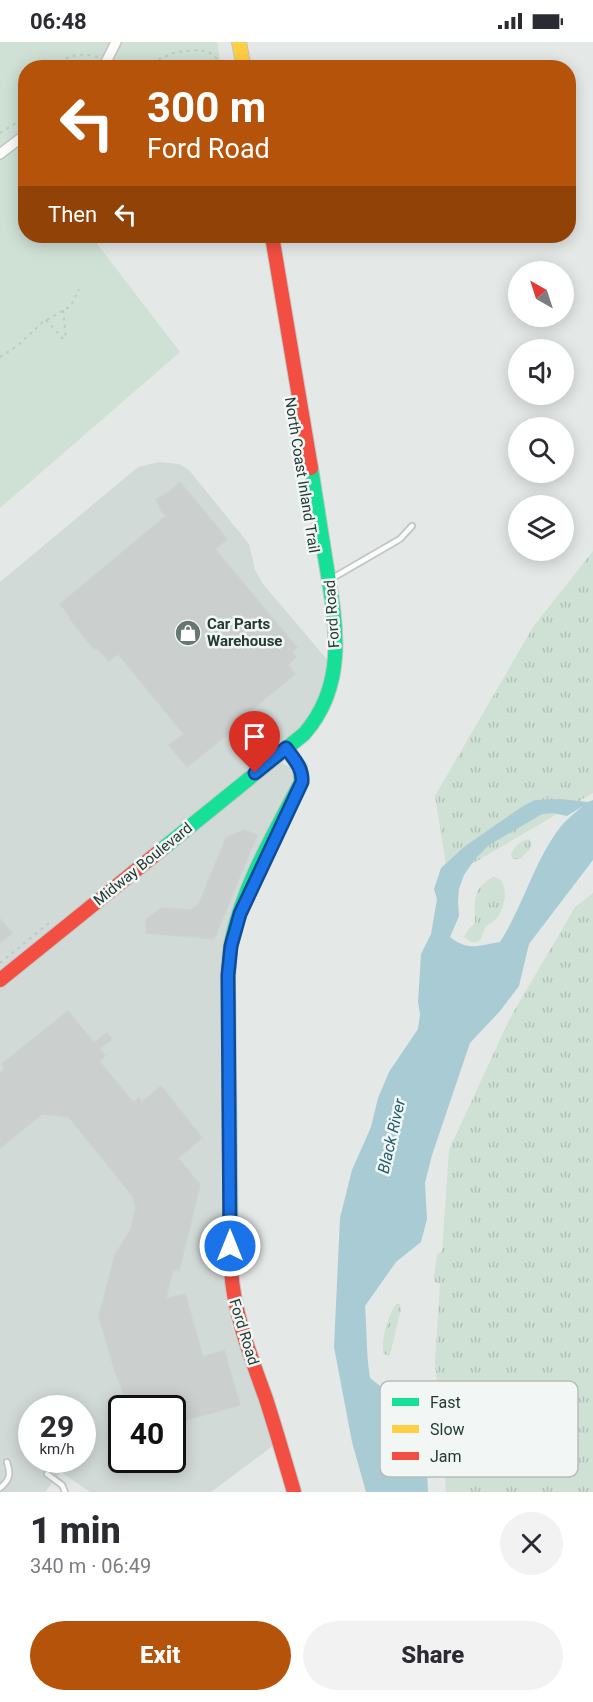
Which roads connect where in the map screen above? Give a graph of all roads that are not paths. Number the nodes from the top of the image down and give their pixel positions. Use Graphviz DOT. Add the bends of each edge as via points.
graph roads {
  1 [pos="116,42"];
  2 [pos="239,42"];
  3 [pos="107,60"];
  4 [pos="242,60"];
  5 [pos="18,140"];
  6 [pos="0,154"];
  7 [pos="273,243"];
  8 [pos="412,526"];
  9 [pos="331,579"];
  10 [pos="286,748"];
  11 [pos="0,980"];
  12 [pos="8,1462"];
  13 [pos="47,1474"];
  14 [pos="0,1488"];
  15 [pos="65,1492"];
  16 [pos="294,1492"];
  1 -- 3 [label="street"];
  2 -- 4 [label="street"];
  5 -- 6 [label="street"];
  7 -- 9 [label="street, Ford Road"];
  8 -- 9 [label="lane" via="400,539"];
  9 -- 10 [label="street, Ford Road" via="336,631 331,682 315,722"];
  10 -- 11 [label="street, Midway Boulevard"];
  10 -- 16 [label="street, Ford Road" via="300,768 302,782 253,884 230,950 230,1263 237,1315"];
  12 -- 14 [label="lane" via="10,1474"];
  13 -- 15 [label="lane"];
}
